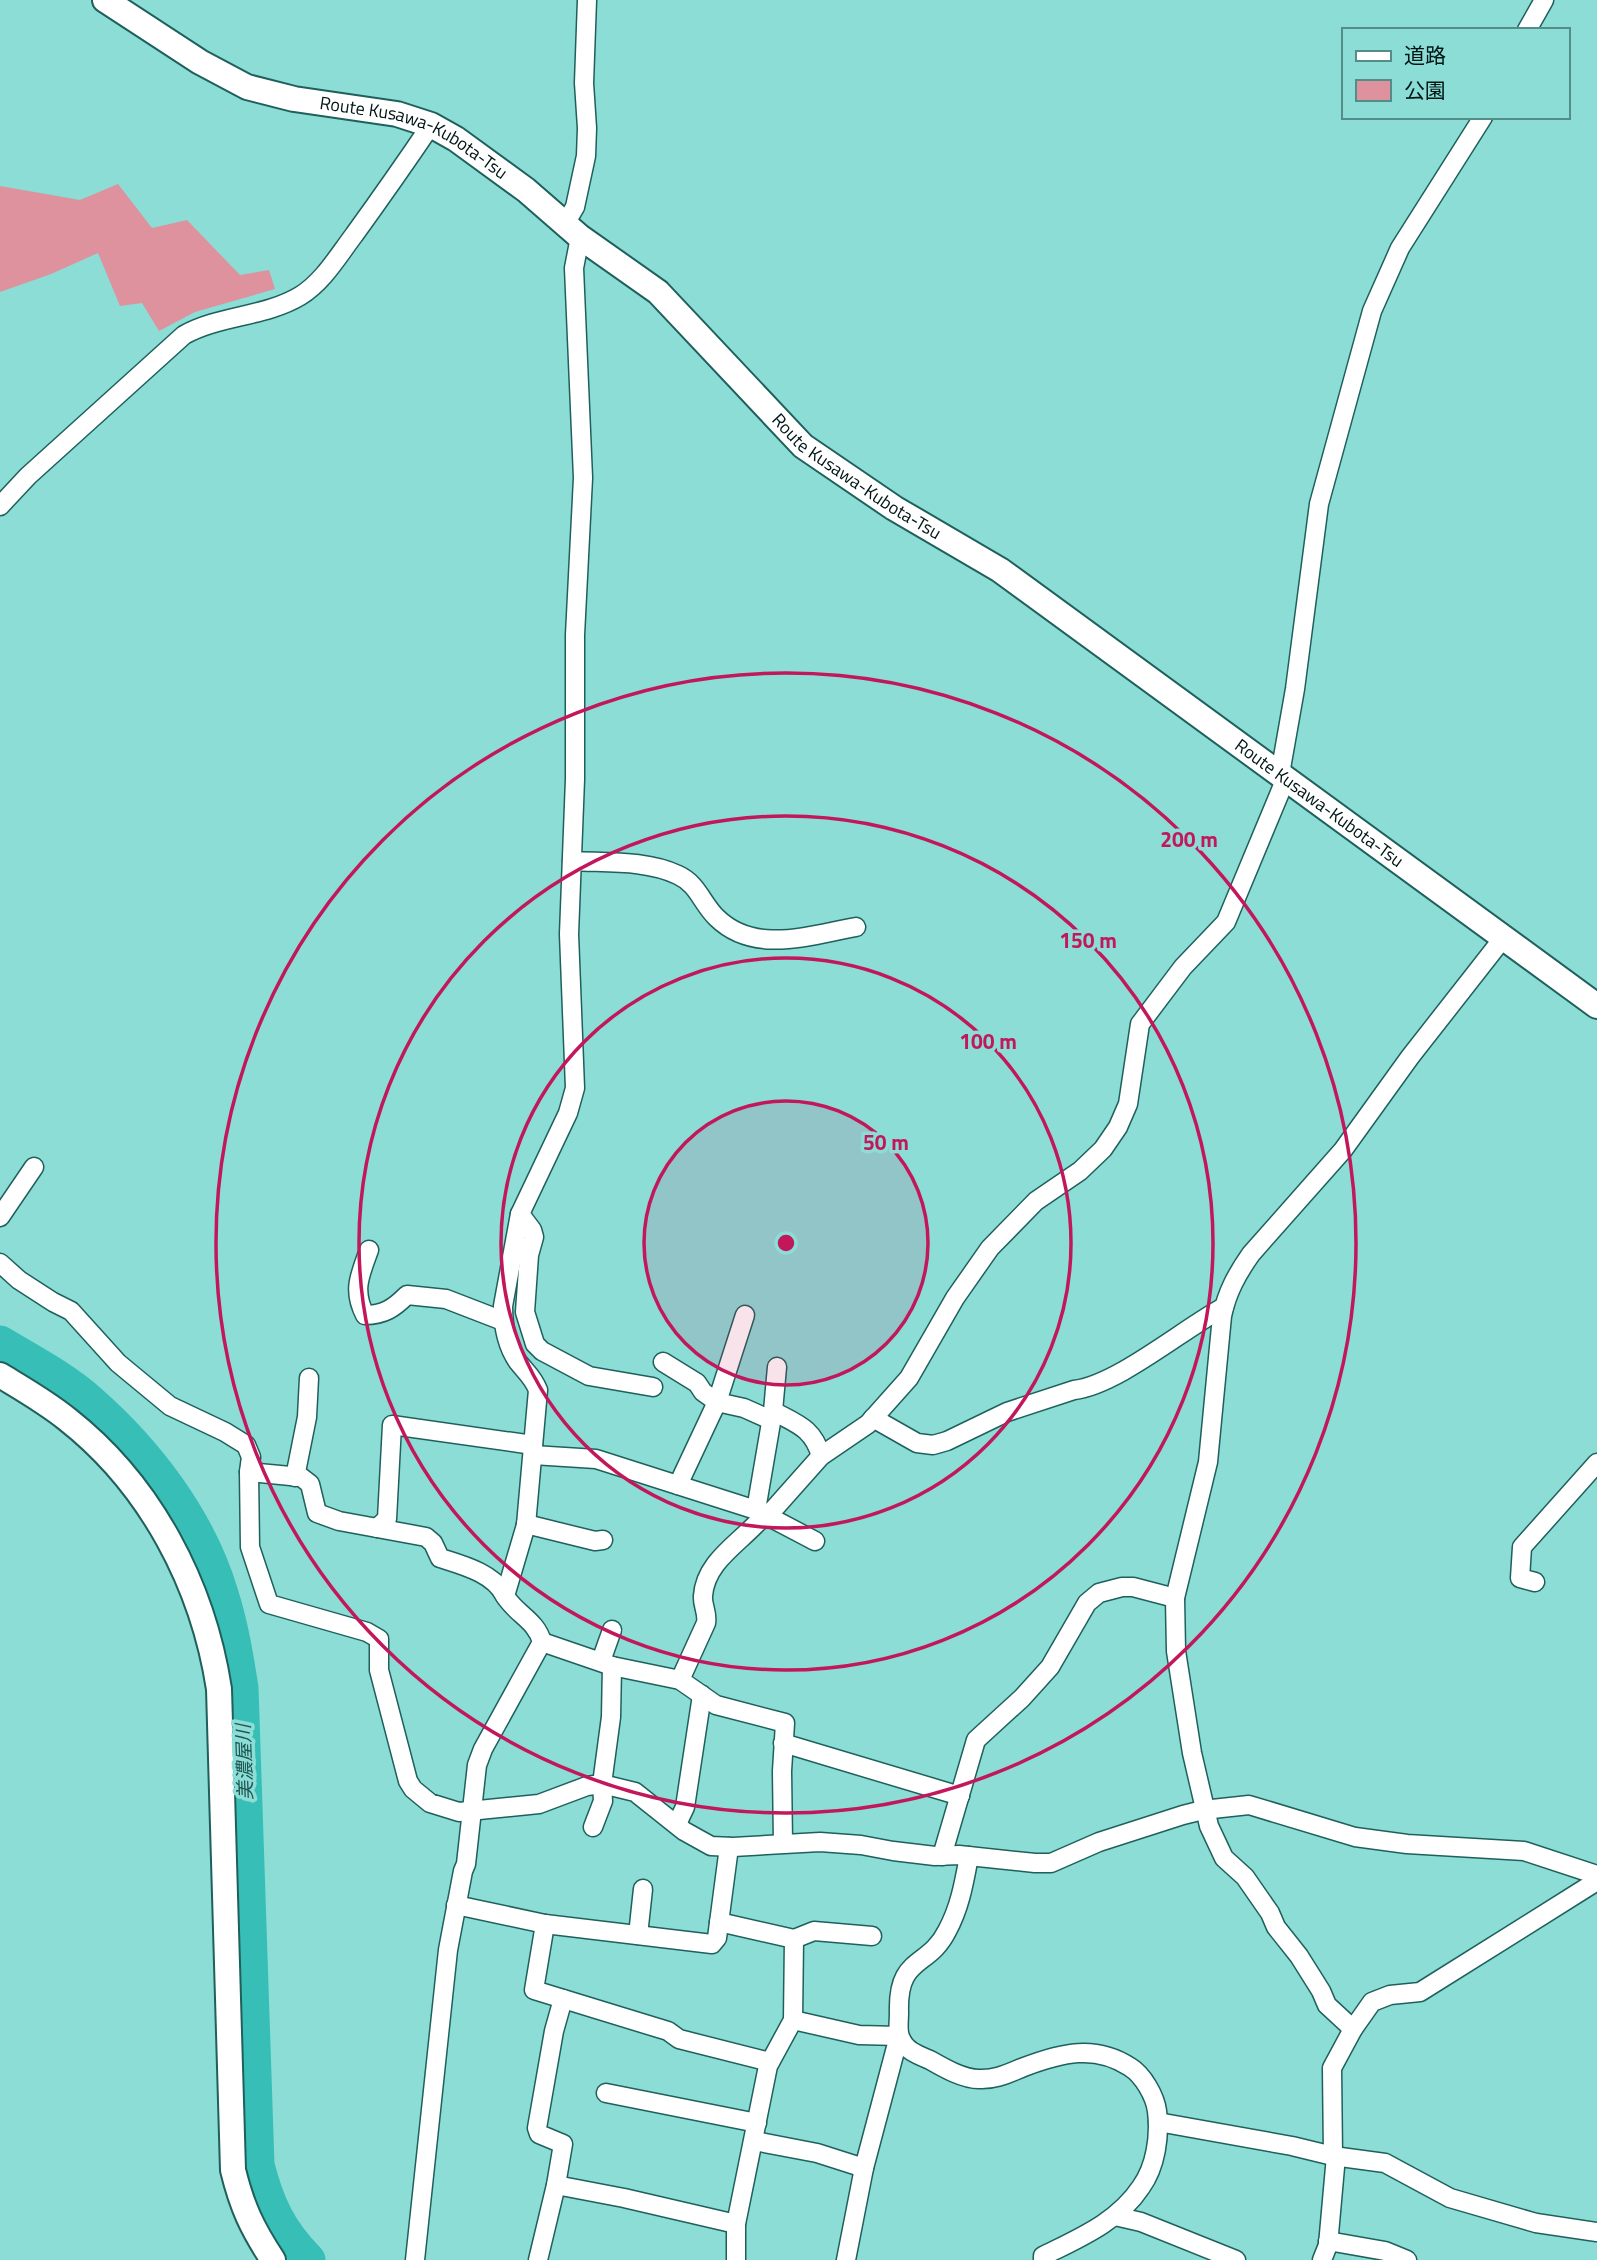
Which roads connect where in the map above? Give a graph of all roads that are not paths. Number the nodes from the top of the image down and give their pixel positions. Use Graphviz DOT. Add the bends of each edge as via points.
graph roads {
  1 [pos="104,0"];
  2 [pos="587,0"];
  3 [pos="1544,0"];
  4 [pos="1528,28"];
  5 [pos="1482,119"];
  6 [pos="431,125"];
  7 [pos="573,231"];
  8 [pos="0,506"];
  9 [pos="1283,777"];
  10 [pos="572,861"];
  11 [pos="856,927"];
  12 [pos="1504,937"];
  13 [pos="1597,1006"];
  14 [pos="34,1167"];
  15 [pos="520,1214"];
  16 [pos="0,1217"];
  17 [pos="369,1250"];
  18 [pos="0,1263"];
  19 [pos="1224,1307"];
  20 [pos="745,1315"];
  21 [pos="503,1321"];
  22 [pos="663,1362"];
  23 [pos="777,1367"];
  24 [pos="0,1375"];
  25 [pos="309,1378"];
  26 [pos="653,1387"];
  27 [pos="716,1402"];
  28 [pos="772,1416"];
  29 [pos="873,1418"];
  30 [pos="533,1450"];
  31 [pos="821,1456"];
  32 [pos="1597,1463"];
  33 [pos="249,1472"];
  34 [pos="295,1477"];
  35 [pos="678,1485"];
  36 [pos="760,1513"];
  37 [pos="526,1524"];
  38 [pos="377,1528"];
  39 [pos="603,1540"];
  40 [pos="815,1541"];
  41 [pos="1535,1582"];
  42 [pos="505,1596"];
  43 [pos="1175,1598"];
  44 [pos="612,1630"];
  45 [pos="542,1642"];
  46 [pos="606,1663"];
  47 [pos="680,1680"];
  48 [pos="702,1695"];
  49 [pos="783,1743"];
  50 [pos="602,1784"];
  51 [pos="960,1796"];
  52 [pos="1205,1810"];
  53 [pos="471,1812"];
  54 [pos="677,1824"];
  55 [pos="593,1827"];
  56 [pos="783,1843"];
  57 [pos="729,1847"];
  58 [pos="942,1856"];
  59 [pos="969,1856"];
  60 [pos="1597,1875"];
  61 [pos="1597,1881"];
  62 [pos="643,1889"];
  63 [pos="456,1905"];
  64 [pos="719,1922"];
  65 [pos="545,1924"];
  66 [pos="638,1935"];
  67 [pos="872,1936"];
  68 [pos="794,1939"];
  69 [pos="563,1999"];
  70 [pos="793,2020"];
  71 [pos="1353,2029"];
  72 [pos="899,2036"];
  73 [pos="770,2062"];
  74 [pos="606,2093"];
  75 [pos="1158,2122"];
  76 [pos="755,2132"];
  77 [pos="1334,2156"];
  78 [pos="864,2168"];
  79 [pos="556,2185"];
  80 [pos="1115,2216"];
  81 [pos="736,2224"];
  82 [pos="1597,2232"];
  83 [pos="1328,2241"];
  84 [pos="273,2260"];
  85 [pos="415,2260"];
  86 [pos="538,2260"];
  87 [pos="736,2260"];
  88 [pos="846,2260"];
  89 [pos="1044,2260"];
  90 [pos="1236,2260"];
  91 [pos="1322,2260"];
  92 [pos="1407,2260"];
  1 -- 6 [label="main road, Route Kusawa-Kubota-Tsu" via="247,87"];
  2 -- 7 [label="street" via="586,156"];
  3 -- 4 [label="street"];
  5 -- 9 [label="street" via="1400,248 1372,311 1319,504"];
  6 -- 7 [label="main road, Route Kusawa-Kubota-Tsu" via="498,168"];
  6 -- 8 [label="street" via="318,281 274,307 184,335"];
  7 -- 9 [label="main road, Route Kusawa-Kubota-Tsu" via="658,292 803,446 894,508 1000,570"];
  7 -- 10 [label="street" via="583,478"];
  9 -- 12 [label="main road, Route Kusawa-Kubota-Tsu"];
  9 -- 29 [label="street" via="1226,922 1183,967 1140,1024 1128,1104 1118,1127 1080,1171 1036,1201 990,1248 909,1378"];
  10 -- 11 [label="street" via="644,864 678,875 692,883 717,918 738,934 788,940"];
  10 -- 15 [label="street" via="569,934 575,1088 568,1113"];
  12 -- 13 [label="main road, Route Kusawa-Kubota-Tsu"];
  12 -- 19 [label="street" via="1355,1135 1251,1254"];
  14 -- 16 [label="street"];
  15 -- 21 [label="street"];
  15 -- 26 [label="street" via="534,1237 525,1312 536,1344 589,1376"];
  17 -- 21 [label="street" via="357,1289 365,1315 380,1315 407,1295 446,1299"];
  18 -- 33 [label="street" via="71,1311 118,1363 170,1406 246,1445 251,1457"];
  19 -- 29 [label="street" via="1111,1376 1007,1412 947,1441 917,1443"];
  19 -- 43 [label="street" via="1208,1462"];
  20 -- 27 [label="street"];
  21 -- 30 [label="street" via="514,1354 538,1390"];
  22 -- 27 [label="street" via="697,1383"];
  23 -- 28 [label="street"];
  24 -- 84 [label="main road" via="69,1420 131,1484 161,1524 206,1625 219,1689 233,2170 252,2230"];
  25 -- 34 [label="street"];
  27 -- 28 [label="street"];
  27 -- 35 [label="street"];
  28 -- 31 [label="street" via="806,1430 817,1440"];
  28 -- 36 [label="street"];
  29 -- 31 [label="street"];
  30 -- 35 [label="street" via="596,1459"];
  30 -- 37 [label="street"];
  30 -- 38 [label="street" via="392,1425 387,1519"];
  31 -- 36 [label="street" via="774,1510"];
  32 -- 41 [label="street" via="1522,1547 1520,1577"];
  33 -- 34 [label="street"];
  33 -- 53 [label="street" via="250,1547 269,1604 379,1639 379,1670 408,1781 430,1803"];
  34 -- 38 [label="street" via="310,1484 317,1513"];
  35 -- 36 [label="street"];
  36 -- 40 [label="street"];
  36 -- 47 [label="street" via="714,1566 702,1599 706,1623"];
  37 -- 39 [label="street"];
  37 -- 42 [label="street"];
  38 -- 42 [label="street" via="425,1537 440,1558 490,1579"];
  42 -- 45 [label="street" via="538,1629"];
  43 -- 51 [label="street" via="1122,1587 1087,1603 1050,1667 976,1740"];
  43 -- 52 [label="street" via="1176,1651"];
  44 -- 46 [label="street"];
  45 -- 46 [label="street"];
  45 -- 53 [label="street" via="483,1749"];
  46 -- 47 [label="street"];
  46 -- 50 [label="street" via="611,1717"];
  47 -- 48 [label="street"];
  48 -- 49 [label="street" via="716,1704 785,1723"];
  48 -- 54 [label="street" via="685,1807"];
  49 -- 51 [label="street"];
  49 -- 56 [label="street"];
  50 -- 53 [label="street" via="539,1804"];
  50 -- 54 [label="street" via="635,1792"];
  50 -- 55 [label="street" via="603,1801"];
  51 -- 58 [label="street"];
  52 -- 59 [label="street" via="1099,1842 1051,1863"];
  52 -- 60 [label="street" via="1250,1805 1355,1836 1524,1851"];
  52 -- 71 [label="street" via="1224,1858 1245,1877 1327,2005"];
  53 -- 63 [label="street"];
  54 -- 57 [label="street" via="711,1846"];
  56 -- 57 [label="street"];
  56 -- 58 [label="street" via="820,1842"];
  57 -- 64 [label="street"];
  58 -- 59 [label="street"];
  59 -- 72 [label="street" via="960,1905 946,1934 903,1977"];
  61 -- 71 [label="street" via="1420,1992 1372,2002"];
  62 -- 66 [label="street"];
  63 -- 65 [label="street"];
  63 -- 85 [label="street"];
  64 -- 66 [label="street" via="712,1944"];
  64 -- 68 [label="street"];
  65 -- 66 [label="street"];
  65 -- 69 [label="street" via="534,1990"];
  67 -- 68 [label="street" via="814,1931"];
  68 -- 70 [label="street"];
  69 -- 73 [label="street" via="668,2031 679,2039"];
  69 -- 79 [label="street" via="537,2127 539,2134 563,2144"];
  70 -- 72 [label="street" via="859,2035"];
  70 -- 73 [label="street"];
  71 -- 77 [label="street" via="1332,2068"];
  72 -- 75 [label="street" via="906,2048 976,2080 998,2078 1061,2054 1115,2057 1146,2084"];
  72 -- 78 [label="street"];
  73 -- 76 [label="street"];
  74 -- 76 [label="street"];
  75 -- 77 [label="street"];
  75 -- 80 [label="street" via="1158,2141 1144,2183"];
  76 -- 78 [label="street"];
  76 -- 81 [label="street"];
  77 -- 82 [label="street" via="1385,2163 1462,2202 1536,2223"];
  77 -- 83 [label="street"];
  78 -- 88 [label="street"];
  79 -- 81 [label="street"];
  79 -- 86 [label="street"];
  80 -- 89 [label="street" via="1043,2256"];
  80 -- 90 [label="street"];
  81 -- 87 [label="street"];
  83 -- 91 [label="street"];
  83 -- 92 [label="street" via="1385,2251"];
}
